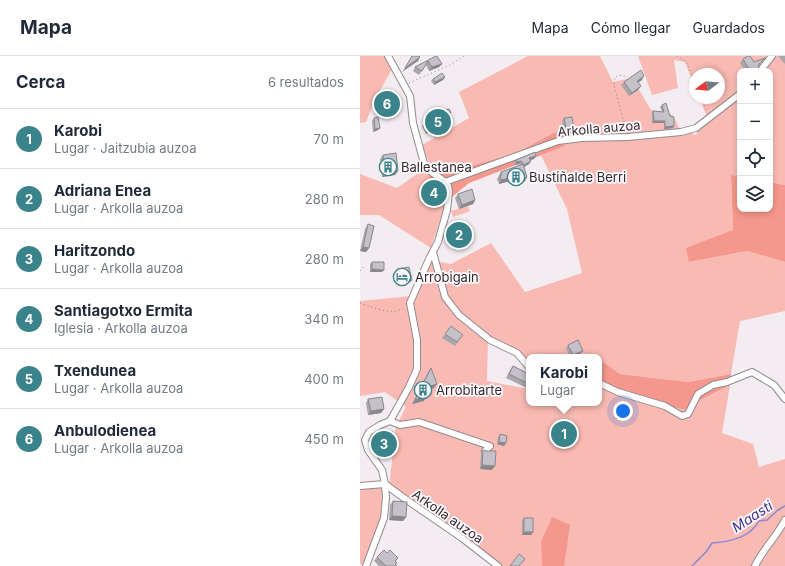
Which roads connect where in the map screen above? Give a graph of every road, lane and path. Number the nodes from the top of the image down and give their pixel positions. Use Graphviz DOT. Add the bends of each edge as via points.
graph roads {
  1 [pos="388,56"];
  2 [pos="464,56"];
  3 [pos="677,56"];
  4 [pos="772,56"];
  5 [pos="762,68"];
  6 [pos="689,69"];
  7 [pos="628,77"];
  8 [pos="405,85"];
  9 [pos="737,96"];
  10 [pos="704,104"];
  11 [pos="710,118"];
  12 [pos="628,137"];
  13 [pos="445,182"];
  14 [pos="433,252"];
  15 [pos="365,265"];
  16 [pos="360,271"];
  17 [pos="410,302"];
  18 [pos="360,303"];
  19 [pos="526,364"];
  20 [pos="602,384"];
  21 [pos="785,399"];
  22 [pos="390,421"];
  23 [pos="485,451"];
  24 [pos="385,484"];
  25 [pos="360,486"];
  26 [pos="785,520"];
  27 [pos="366,566"];
  28 [pos="498,566"];
  29 [pos="756,566"];
  1 -- 8 [label="street"];
  2 -- 8 [label="path"];
  3 -- 6 [label="path" via="686,61"];
  4 -- 5 [label="street"];
  7 -- 12 [label="path" via="615,77 614,85"];
  8 -- 13 [label="street" via="410,96 413,123 425,167"];
  9 -- 11 [label="street, Arkolla auzoa"];
  10 -- 11 [label="path"];
  11 -- 12 [label="street, Arkolla auzoa" via="696,128 681,132"];
  12 -- 13 [label="street, Arkolla auzoa" via="558,141"];
  13 -- 14 [label="street" via="449,192 447,210"];
  14 -- 17 [label="street"];
  14 -- 19 [label="street" via="445,297 459,314 490,340 517,353"];
  15 -- 16 [label="path"];
  17 -- 18 [label="path" via="402,310 389,312"];
  17 -- 22 [label="street" via="417,340 417,368"];
  20 -- 21 [label="street" via="665,406 682,416 688,414 698,394 713,385 752,372 774,385"];
  22 -- 23 [label="street" via="400,425 420,422 490,446"];
  22 -- 24 [label="street" via="369,432 365,440 368,450 382,470"];
  24 -- 25 [label="street"];
  24 -- 27 [label="street" via="384,518"];
  24 -- 28 [label="street, Arkolla auzoa"];
  26 -- 29 [label="street"];
}
